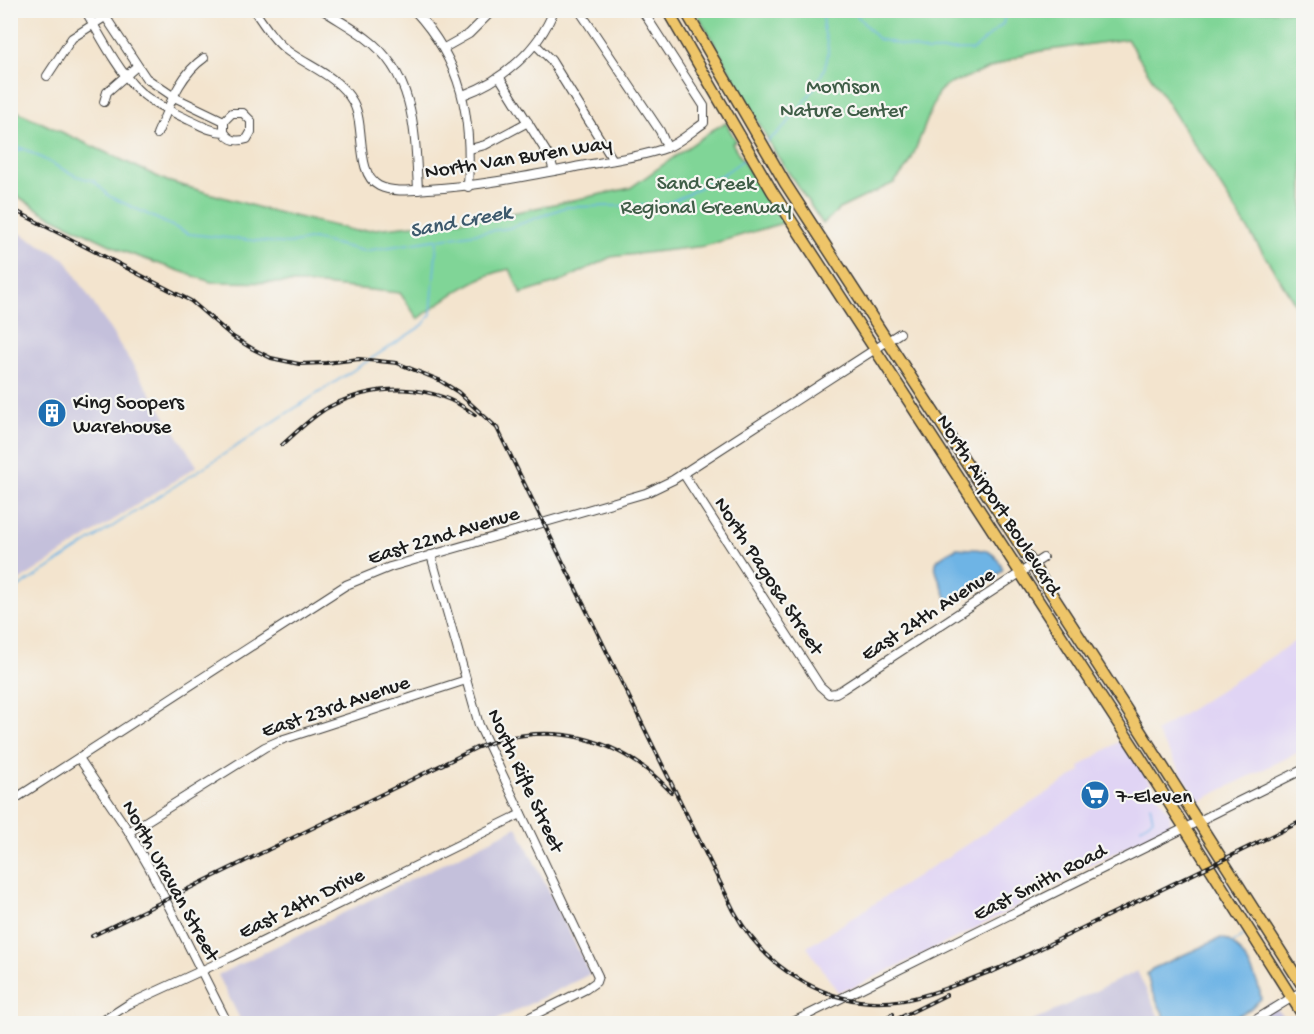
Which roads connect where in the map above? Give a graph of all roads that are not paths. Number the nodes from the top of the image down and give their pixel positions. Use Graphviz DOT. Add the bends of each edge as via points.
graph roads {
  1 [pos="13,10"];
  2 [pos="85,10"];
  3 [pos="116,10"];
  4 [pos="254,10"];
  5 [pos="323,10"];
  6 [pos="414,10"];
  7 [pos="493,10"];
  8 [pos="554,10"];
  9 [pos="579,10"];
  10 [pos="642,10"];
  11 [pos="667,10"];
  12 [pos="685,10"];
  13 [pos="103,14"];
  14 [pos="10,16"];
  15 [pos="93,25"];
  16 [pos="535,44"];
  17 [pos="444,48"];
  18 [pos="204,58"];
  19 [pos="137,66"];
  20 [pos="126,74"];
  21 [pos="47,76"];
  22 [pos="500,78"];
  23 [pos="463,95"];
  24 [pos="174,97"];
  25 [pos="104,102"];
  26 [pos="168,109"];
  27 [pos="224,121"];
  28 [pos="528,122"];
  29 [pos="224,132"];
  30 [pos="157,134"];
  31 [pos="667,147"];
  32 [pos="470,149"];
  33 [pos="613,160"];
  34 [pos="554,171"];
  35 [pos="468,186"];
  36 [pos="418,190"];
  37 [pos="900,333"];
  38 [pos="888,341"];
  39 [pos="875,348"];
  40 [pos="683,473"];
  41 [pos="431,555"];
  42 [pos="1038,562"];
  43 [pos="1021,573"];
  44 [pos="466,680"];
  45 [pos="829,694"];
  46 [pos="79,758"];
  47 [pos="1304,769"];
  48 [pos="10,802"];
  49 [pos="521,814"];
  50 [pos="1198,820"];
  51 [pos="1184,827"];
  52 [pos="129,832"];
  53 [pos="202,970"];
  54 [pos="1304,989"];
  55 [pos="1291,997"];
  56 [pos="1304,1017"];
  57 [pos="98,1023"];
  58 [pos="228,1023"];
  59 [pos="516,1023"];
  60 [pos="789,1023"];
  61 [pos="1249,1023"];
  1 -- 14 [label="street"];
  2 -- 15 [label="street"];
  3 -- 13 [label="street"];
  4 -- 36 [label="street, North Van Buren Way" via="287,51 331,77 352,100 359,115 365,170 370,180 390,190"];
  5 -- 36 [label="street" via="368,39 397,74 410,102 415,129"];
  6 -- 17 [label="street"];
  7 -- 17 [label="street" via="469,34"];
  8 -- 16 [label="street"];
  9 -- 31 [label="street"];
  10 -- 31 [label="street, North Van Buren Way" via="704,106 704,123"];
  11 -- 39 [label="main road, North Airport Boulevard" via="772,191"];
  12 -- 38 [label="main road, North Airport Boulevard" via="785,183"];
  13 -- 15 [label="street"];
  13 -- 19 [label="street"];
  15 -- 20 [label="street"];
  15 -- 21 [label="street" via="72,38"];
  16 -- 22 [label="street"];
  16 -- 33 [label="street" via="551,60"];
  17 -- 23 [label="street"];
  18 -- 24 [label="street" via="185,75"];
  19 -- 20 [label="street"];
  19 -- 24 [label="street" via="154,85"];
  20 -- 25 [label="street" via="107,92"];
  20 -- 26 [label="street" via="136,88"];
  22 -- 23 [label="street"];
  22 -- 28 [label="street"];
  23 -- 32 [label="street"];
  24 -- 26 [label="street"];
  24 -- 27 [label="street"];
  26 -- 29 [label="street" via="215,132"];
  26 -- 30 [label="street"];
  27 -- 29 [label="street"];
  27 -- 29 [label="street" via="232,113 243,113 252,126 247,139 237,141"];
  28 -- 32 [label="street"];
  28 -- 34 [label="street"];
  31 -- 33 [label="street, North Van Buren Way"];
  32 -- 35 [label="street"];
  33 -- 34 [label="street, North Van Buren Way"];
  34 -- 35 [label="street, North Van Buren Way"];
  35 -- 36 [label="street, North Van Buren Way"];
  37 -- 38 [label="street, East 22nd Avenue"];
  38 -- 39 [label="street, East 22nd Avenue"];
  38 -- 42 [label="main road, North Airport Boulevard"];
  39 -- 40 [label="street, East 22nd Avenue"];
  39 -- 43 [label="main road, North Airport Boulevard"];
  40 -- 41 [label="street, East 22nd Avenue" via="637,497"];
  40 -- 45 [label="street, North Pagosa Street" via="819,686"];
  41 -- 44 [label="street, North Rifle Street"];
  41 -- 46 [label="street, East 22nd Avenue" via="346,585"];
  42 -- 43 [label="street, East 24th Avenue"];
  42 -- 50 [label="main road, North Airport Boulevard"];
  43 -- 45 [label="street, East 24th Avenue" via="843,689"];
  43 -- 51 [label="main road, North Airport Boulevard"];
  44 -- 49 [label="street, North Rifle Street" via="487,744"];
  44 -- 52 [label="street, East 23rd Avenue" via="265,747"];
  46 -- 48 [label="street, East 22nd Avenue"];
  46 -- 52 [label="street, North Uravan Street"];
  47 -- 50 [label="street, East Smith Road"];
  49 -- 53 [label="street, East 24th Drive"];
  49 -- 59 [label="street, North Rifle Street" via="598,979 586,989"];
  50 -- 51 [label="street, East Smith Road"];
  50 -- 54 [label="main road, North Airport Boulevard"];
  51 -- 55 [label="main road, North Airport Boulevard"];
  51 -- 60 [label="street, East Smith Road"];
  52 -- 53 [label="street, North Uravan Street"];
  53 -- 57 [label="street, East 24th Drive"];
  53 -- 58 [label="street, North Uravan Street"];
  54 -- 55 [label="street"];
  55 -- 56 [label="main road, North Airport Boulevard"];
  55 -- 61 [label="street"];
}
